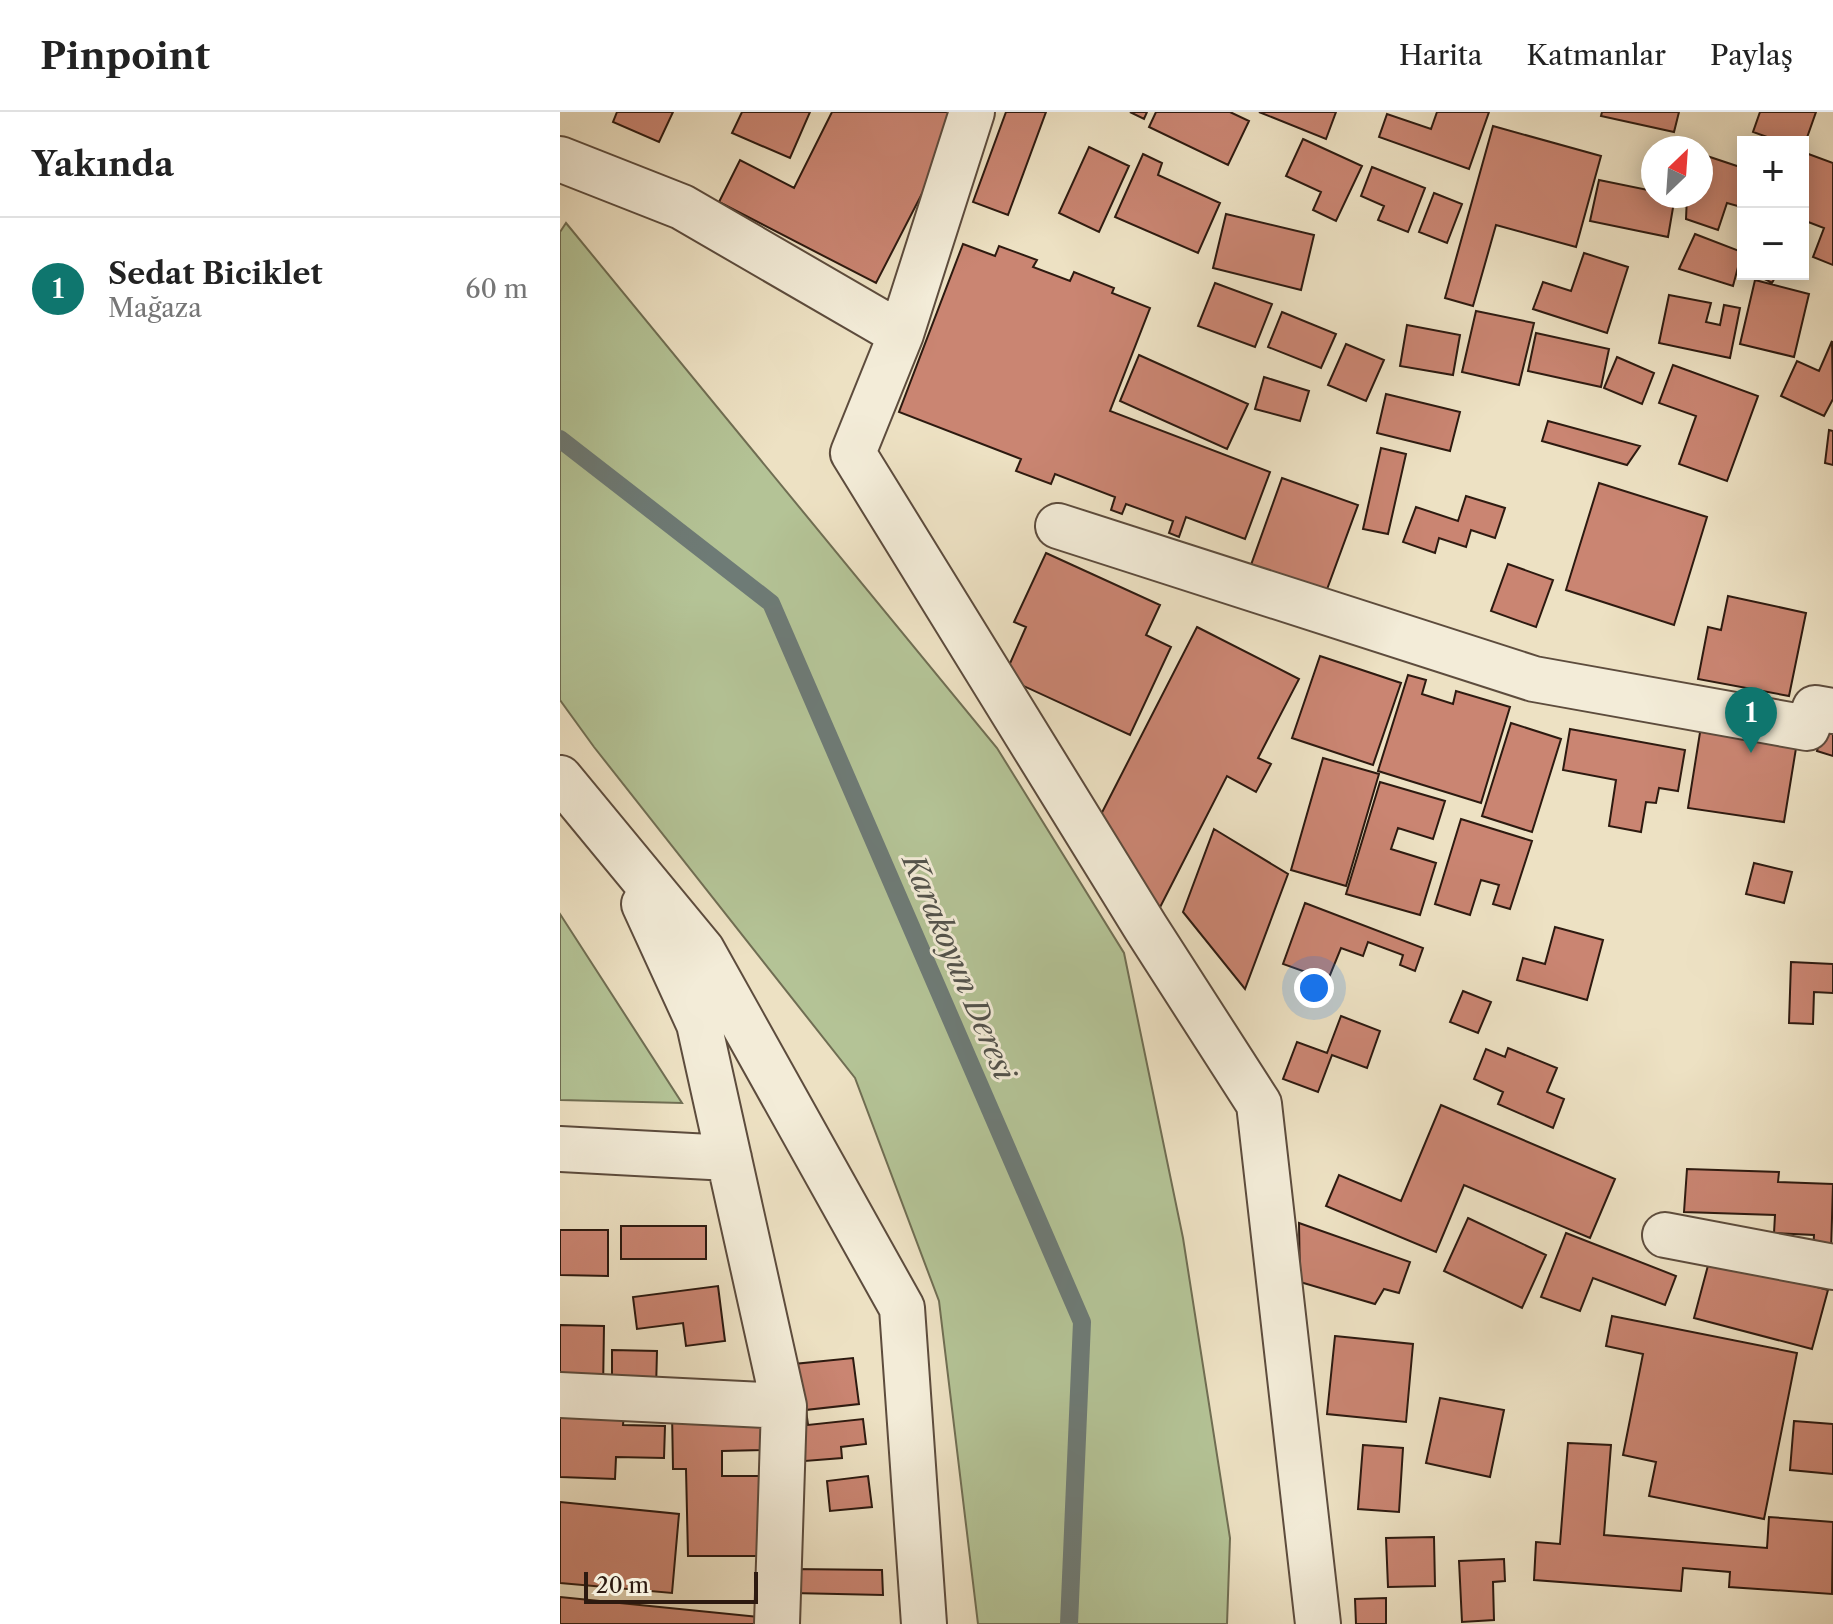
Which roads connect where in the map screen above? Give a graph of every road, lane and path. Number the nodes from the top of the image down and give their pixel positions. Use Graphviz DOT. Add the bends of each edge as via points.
graph roads {
  1 [pos="972,112"];
  2 [pos="560,159"];
  3 [pos="901,334"];
  4 [pos="1058,526"];
  5 [pos="1833,711"];
  6 [pos="560,778"];
  7 [pos="621,851"];
  8 [pos="560,1149"];
  9 [pos="729,1158"];
  10 [pos="1665,1235"];
  11 [pos="1833,1267"];
  12 [pos="560,1395"];
  13 [pos="784,1406"];
  14 [pos="777,1624"];
  15 [pos="924,1624"];
  16 [pos="1318,1624"];
  1 -- 3 [label="street"];
  2 -- 3 [label="street" via="682,207"];
  3 -- 16 [label="street" via="853,453 1259,1104"];
  4 -- 5 [label="street" via="1534,679 1807,728 1815,708"];
  6 -- 7 [label="street"];
  7 -- 9 [label="street" via="699,1024"];
  7 -- 15 [label="street" via="702,950 902,1308"];
  8 -- 9 [label="street"];
  9 -- 13 [label="street"];
  10 -- 11 [label="street"];
  12 -- 13 [label="street"];
  13 -- 14 [label="street"];
}
